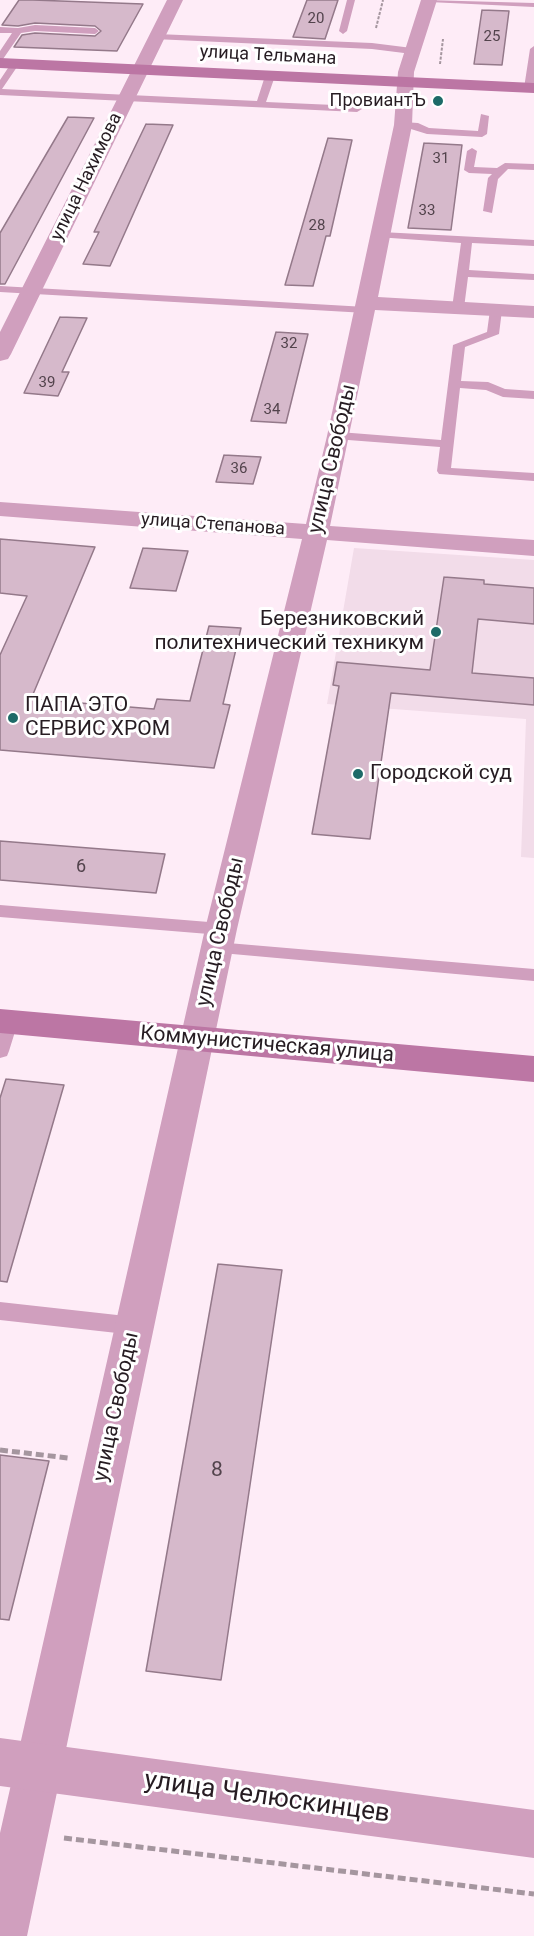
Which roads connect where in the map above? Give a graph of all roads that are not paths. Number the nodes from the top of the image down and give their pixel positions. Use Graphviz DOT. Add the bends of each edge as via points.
graph roads {
  1 [pos="175,0"];
  2 [pos="351,0"];
  3 [pos="429,0"];
  4 [pos="517,2"];
  5 [pos="534,5"];
  6 [pos="0,30"];
  7 [pos="18,30"];
  8 [pos="95,31"];
  9 [pos="343,31"];
  10 [pos="157,37"];
  11 [pos="534,49"];
  12 [pos="5,61"];
  13 [pos="409,66"];
  14 [pos="140,70"];
  15 [pos="270,76"];
  16 [pos="0,87"];
  17 [pos="531,88"];
  18 [pos="0,92"];
  19 [pos="126,98"];
  20 [pos="260,105"];
  21 [pos="357,109"];
  22 [pos="484,116"];
  23 [pos="404,125"];
  24 [pos="472,151"];
  25 [pos="534,167"];
  26 [pos="500,171"];
  27 [pos="488,211"];
  28 [pos="381,235"];
  29 [pos="467,240"];
  30 [pos="534,243"];
  31 [pos="463,273"];
  32 [pos="534,277"];
  33 [pos="0,289"];
  34 [pos="31,291"];
  35 [pos="367,307"];
  36 [pos="458,308"];
  37 [pos="496,310"];
  38 [pos="534,312"];
  39 [pos="0,354"];
  40 [pos="454,384"];
  41 [pos="534,395"];
  42 [pos="339,436"];
  43 [pos="447,444"];
  44 [pos="534,477"];
  45 [pos="0,509"];
  46 [pos="317,533"];
  47 [pos="534,548"];
  48 [pos="0,910"];
  49 [pos="218,938"];
  50 [pos="534,975"];
  51 [pos="3,1031"];
  52 [pos="197,1039"];
  53 [pos="534,1070"];
  54 [pos="0,1311"];
  55 [pos="135,1326"];
  56 [pos="19,1764"];
  57 [pos="534,1834"];
  58 [pos="2,1936"];
  1 -- 10 [label="street, улица Нахимова"];
  2 -- 9 [label="lane"];
  3 -- 4 [label="lane"];
  3 -- 13 [label="street, улица Свободы"];
  4 -- 5 [label="lane"];
  6 -- 7 [label="lane"];
  7 -- 8 [label="lane"];
  7 -- 12 [label="lane"];
  10 -- 13 [label="lane" via="372,46"];
  10 -- 14 [label="street, улица Нахимова"];
  11 -- 17 [label="lane"];
  12 -- 14 [label="main road, улица Тельмана"];
  12 -- 16 [label="lane"];
  13 -- 15 [label="main road, улица Тельмана"];
  13 -- 17 [label="main road, улица Тельмана"];
  13 -- 23 [label="street, улица Свободы"];
  14 -- 15 [label="main road, улица Тельмана"];
  14 -- 19 [label="street, улица Нахимова"];
  15 -- 20 [label="lane"];
  18 -- 19 [label="lane"];
  19 -- 20 [label="lane"];
  19 -- 34 [label="street, улица Нахимова"];
  20 -- 21 [label="lane"];
  22 -- 23 [label="lane" via="482,134 427,131"];
  23 -- 28 [label="street, улица Свободы"];
  24 -- 26 [label="lane" via="469,170"];
  25 -- 26 [label="lane" via="505,166"];
  26 -- 27 [label="lane" via="493,178"];
  28 -- 29 [label="lane"];
  28 -- 35 [label="street, улица Свободы"];
  29 -- 30 [label="lane"];
  29 -- 31 [label="lane"];
  31 -- 32 [label="lane"];
  31 -- 36 [label="lane"];
  33 -- 34 [label="lane"];
  34 -- 35 [label="lane"];
  34 -- 39 [label="street, улица Нахимова"];
  35 -- 36 [label="street"];
  35 -- 42 [label="street, улица Свободы"];
  36 -- 37 [label="street"];
  37 -- 38 [label="street"];
  37 -- 40 [label="lane" via="493,334 459,345"];
  40 -- 41 [label="lane"];
  40 -- 43 [label="lane"];
  42 -- 43 [label="lane"];
  42 -- 46 [label="street, улица Свободы"];
  43 -- 44 [label="lane" via="444,471"];
  45 -- 46 [label="street, улица Степанова"];
  46 -- 47 [label="street, улица Степанова"];
  46 -- 49 [label="street, улица Свободы"];
  48 -- 49 [label="lane"];
  49 -- 50 [label="lane"];
  49 -- 52 [label="street, улица Свободы"];
  51 -- 52 [label="main road, Коммунистическая улица"];
  52 -- 53 [label="main road, Коммунистическая улица"];
  52 -- 55 [label="street, улица Свободы"];
  54 -- 55 [label="lane"];
  55 -- 56 [label="street, улица Свободы" via="105,1462"];
  56 -- 57 [label="street, улица Челюскинцев"];
  56 -- 58 [label="street, улица Свободы" via="23,1838"];
}
